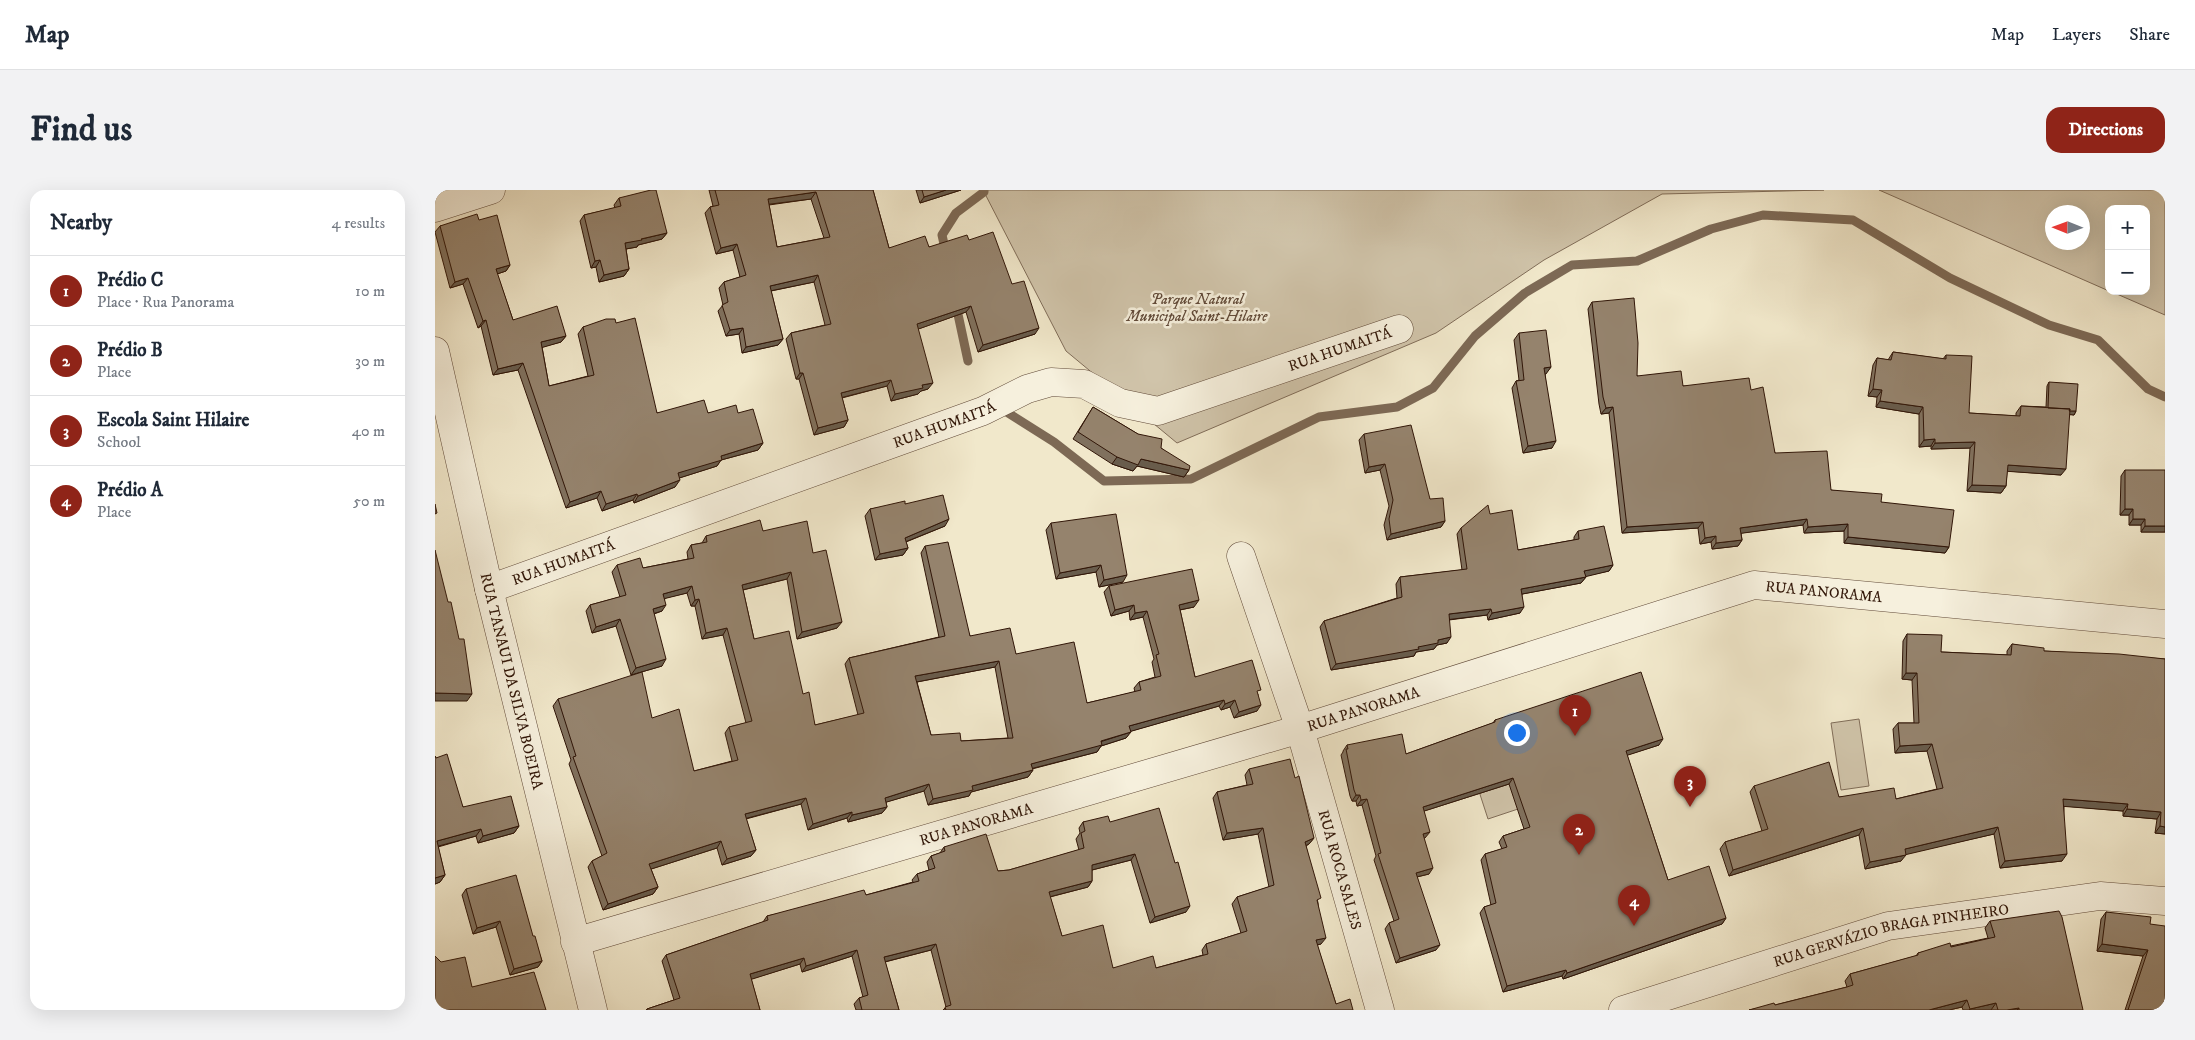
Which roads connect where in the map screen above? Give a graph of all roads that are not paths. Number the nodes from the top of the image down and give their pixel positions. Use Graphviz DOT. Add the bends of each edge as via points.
graph roads {
  1 [pos="491,190"];
  2 [pos="435,208"];
  3 [pos="1399,330"];
  4 [pos="435,350"];
  5 [pos="1241,556"];
  6 [pos="489,589"];
  7 [pos="2165,624"];
  8 [pos="1300,729"];
  9 [pos="2165,901"];
  10 [pos="575,942"];
  11 [pos="593,1010"];
  12 [pos="1379,1010"];
  13 [pos="1623,1010"];
  1 -- 2 [label="street"];
  3 -- 6 [label="street, RUA HUMAITÁ" via="1158,411 1120,403 1084,384 1051,382 1027,389 983,410"];
  4 -- 6 [label="street, RUA TANAUI DA SILVA BOEIRA"];
  5 -- 8 [label="street, RUA ROCA SALES"];
  6 -- 10 [label="street, RUA TANAUI DA SILVA BOEIRA"];
  7 -- 8 [label="street, RUA PANORAMA" via="1754,585"];
  8 -- 10 [label="street, RUA PANORAMA"];
  8 -- 12 [label="street, RUA ROCA SALES"];
  9 -- 13 [label="street, RUA GERVÁZIO BRAGA PINHEIRO" via="2100,896 1888,926"];
  10 -- 11 [label="street, RUA TANAUI DA SILVA BOEIRA"];
}
